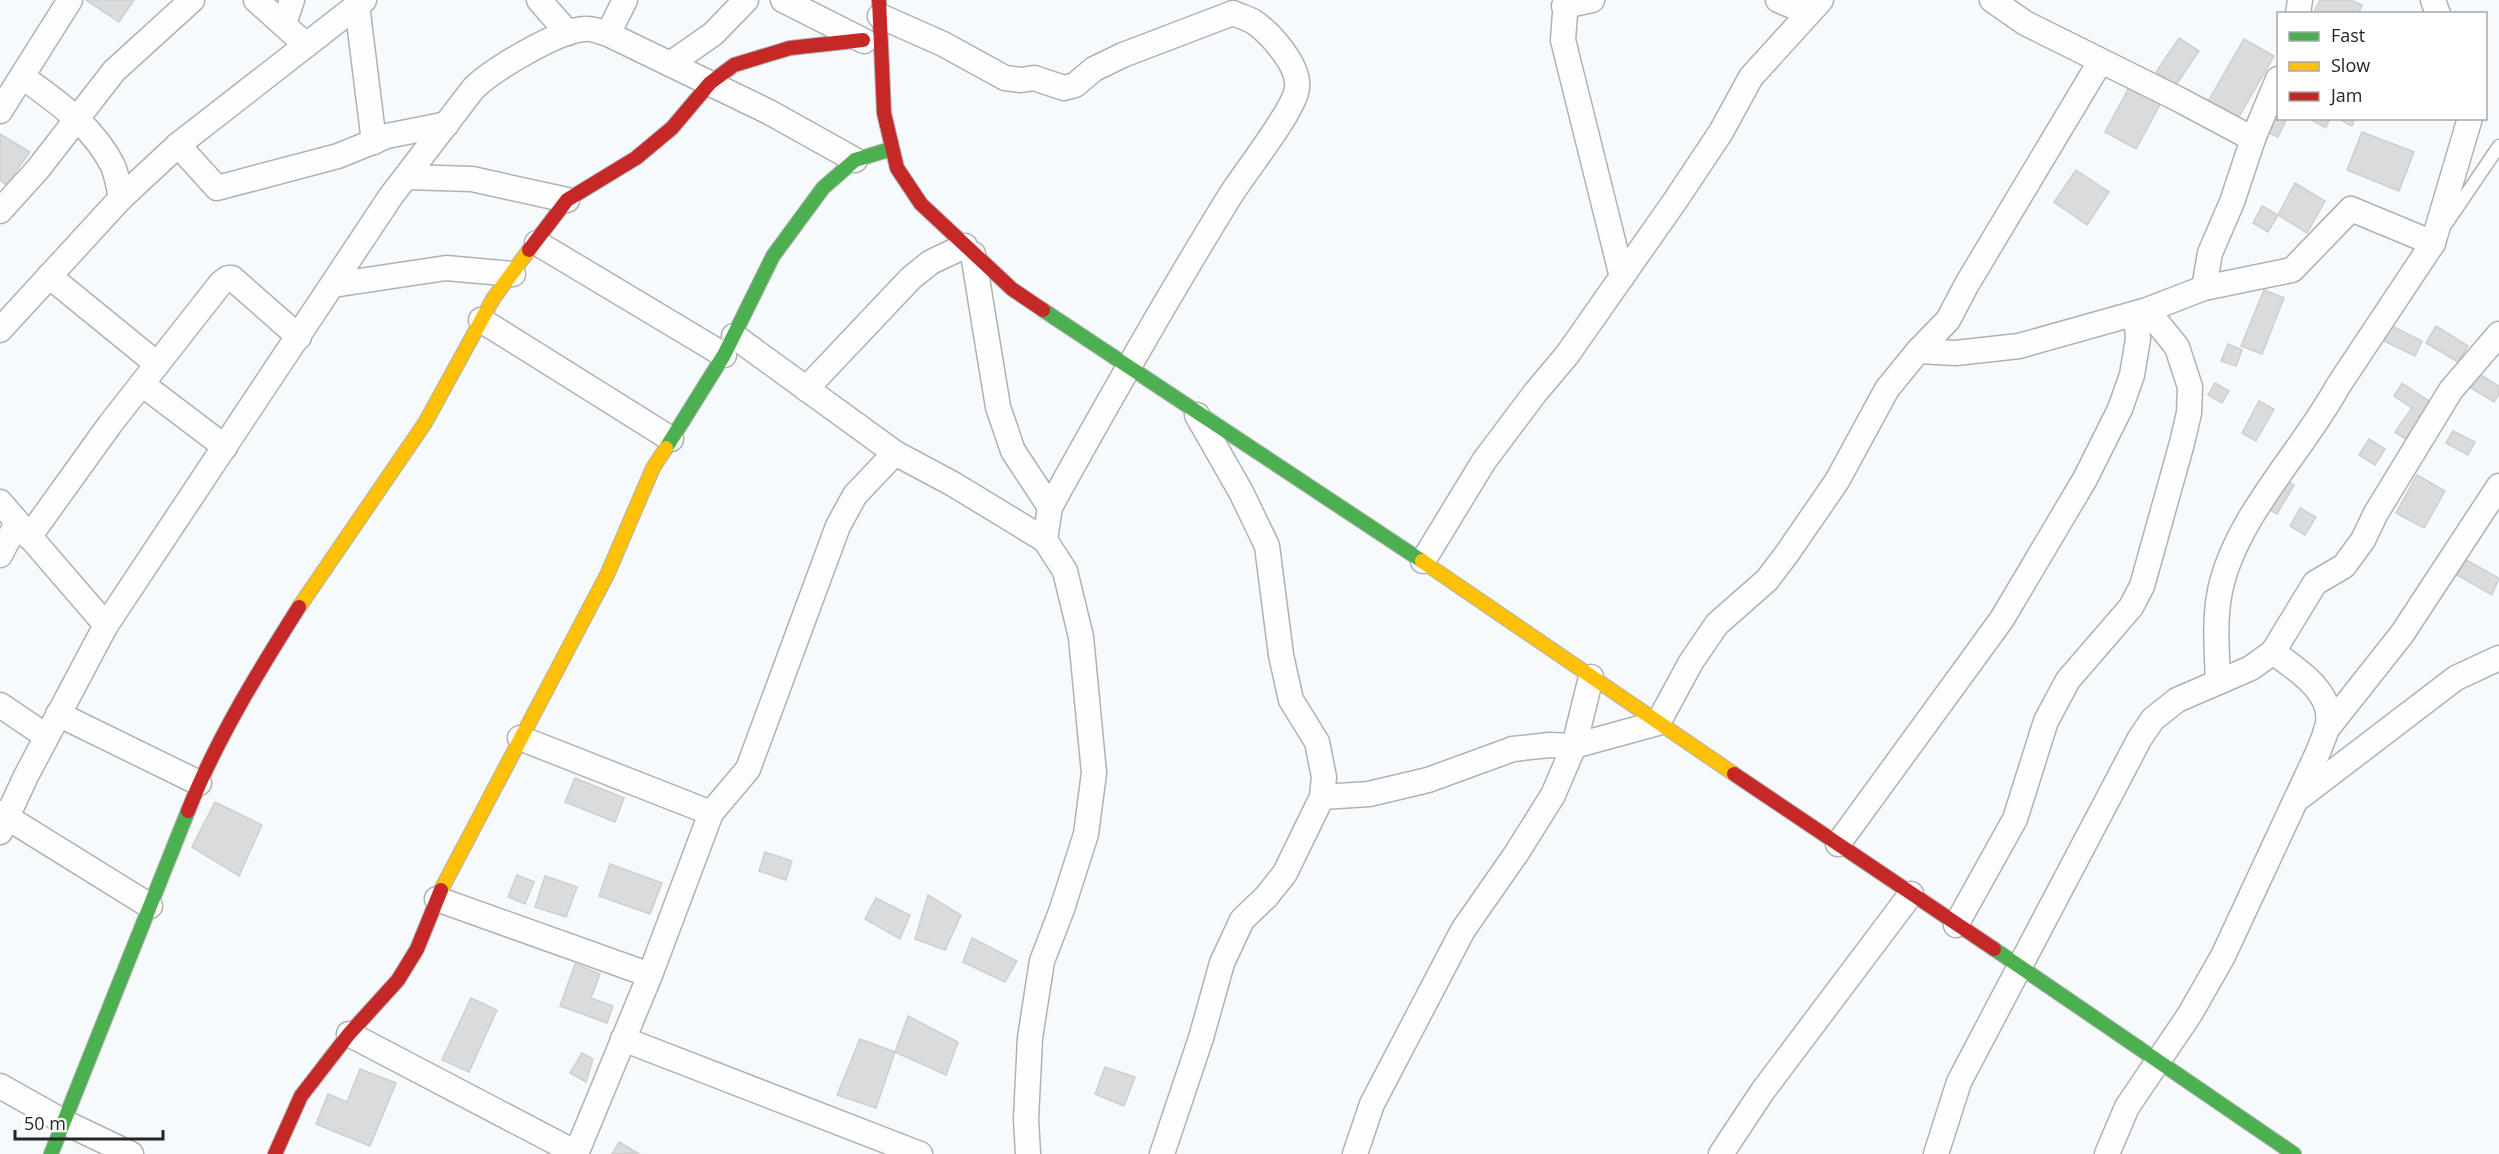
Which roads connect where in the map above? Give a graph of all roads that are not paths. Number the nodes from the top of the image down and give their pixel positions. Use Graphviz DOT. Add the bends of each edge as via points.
graph roads {
  1 [pos="70,0"];
  2 [pos="192,0"];
  3 [pos="256,0"];
  4 [pos="292,0"];
  5 [pos="538,0"];
  6 [pos="625,0"];
  7 [pos="746,0"];
  8 [pos="783,0"];
  9 [pos="1592,0"];
  10 [pos="1779,0"];
  11 [pos="1992,0"];
  12 [pos="361,3"];
  13 [pos="1565,3"];
  14 [pos="1815,6"];
  15 [pos="880,8"];
  16 [pos="284,24"];
  17 [pos="568,33"];
  18 [pos="608,34"];
  19 [pos="872,44"];
  20 [pos="306,45"];
  21 [pos="2100,62"];
  22 [pos="670,64"];
  23 [pos="14,79"];
  24 [pos="2277,81"];
  25 [pos="710,83"];
  26 [pos="0,111"];
  27 [pos="78,118"];
  28 [pos="2468,120"];
  29 [pos="447,124"];
  30 [pos="2253,139"];
  31 [pos="374,142"];
  32 [pos="178,145"];
  33 [pos="2499,146"];
  34 [pos="891,149"];
  35 [pos="855,160"];
  36 [pos="406,177"];
  37 [pos="121,198"];
  38 [pos="567,200"];
  39 [pos="0,212"];
  40 [pos="537,243"];
  41 [pos="2433,243"];
  42 [pos="969,250"];
  43 [pos="513,274"];
  44 [pos="49,276"];
  45 [pos="1622,277"];
  46 [pos="333,285"];
  47 [pos="2204,288"];
  48 [pos="2142,312"];
  49 [pos="481,320"];
  50 [pos="0,330"];
  51 [pos="2499,334"];
  52 [pos="299,337"];
  53 [pos="729,345"];
  54 [pos="1918,351"];
  55 [pos="157,364"];
  56 [pos="1128,367"];
  57 [pos="142,384"];
  58 [pos="806,389"];
  59 [pos="1195,410"];
  60 [pos="671,439"];
  61 [pos="225,447"];
  62 [pos="895,453"];
  63 [pos="2499,486"];
  64 [pos="0,502"];
  65 [pos="1050,507"];
  66 [pos="23,530"];
  67 [pos="1045,540"];
  68 [pos="0,555"];
  69 [pos="1423,561"];
  70 [pos="106,625"];
  71 [pos="2273,651"];
  72 [pos="2499,658"];
  73 [pos="1591,677"];
  74 [pos="2218,682"];
  75 [pos="0,705"];
  76 [pos="58,714"];
  77 [pos="1658,723"];
  78 [pos="2326,730"];
  79 [pos="46,736"];
  80 [pos="520,738"];
  81 [pos="1574,746"];
  82 [pos="199,783"];
  83 [pos="1322,797"];
  84 [pos="2296,800"];
  85 [pos="711,813"];
  86 [pos="2,821"];
  87 [pos="1838,844"];
  88 [pos="1911,894"];
  89 [pos="437,899"];
  90 [pos="150,906"];
  91 [pos="1956,925"];
  92 [pos="2019,968"];
  93 [pos="650,975"];
  94 [pos="349,1034"];
  95 [pos="623,1039"];
  96 [pos="2159,1060"];
  97 [pos="0,1086"];
  98 [pos="66,1123"];
  99 [pos="576,1153"];
  100 [pos="51,1154"];
  101 [pos="131,1154"];
  102 [pos="275,1154"];
  103 [pos="920,1154"];
  104 [pos="1028,1154"];
  105 [pos="1162,1154"];
  106 [pos="1354,1154"];
  107 [pos="1721,1154"];
  108 [pos="1936,1154"];
  109 [pos="2107,1154"];
  110 [pos="2294,1154"];
  1 -- 23 [label="street"];
  2 -- 27 [label="street" via="114,71"];
  3 -- 16 [label="street"];
  4 -- 16 [label="street"];
  5 -- 17 [label="street"];
  6 -- 18 [label="street"];
  7 -- 22 [label="street" via="713,34"];
  8 -- 19 [label="street"];
  9 -- 13 [label="street"];
  10 -- 14 [label="street"];
  11 -- 21 [label="street" via="2025,23"];
  12 -- 20 [label="street"];
  12 -- 31 [label="street"];
  13 -- 45 [label="street" via="1563,40"];
  14 -- 45 [label="street" via="1750,77 1721,132"];
  15 -- 19 [label="street"];
  15 -- 56 [label="street" via="1005,78 1034,78 1064,88 1123,56 1233,13 1253,22 1291,62 1298,88 1289,108 1231,195"];
  16 -- 20 [label="street"];
  17 -- 18 [label="street" via="586,28"];
  17 -- 29 [label="street" via="488,75"];
  18 -- 22 [label="street"];
  19 -- 25 [label="street" via="790,48 734,65"];
  19 -- 34 [label="street"];
  20 -- 32 [label="street"];
  21 -- 30 [label="street"];
  21 -- 54 [label="street" via="1948,320"];
  22 -- 25 [label="street"];
  23 -- 26 [label="street"];
  23 -- 27 [label="street"];
  24 -- 30 [label="street"];
  25 -- 35 [label="street"];
  25 -- 38 [label="street" via="672,128 636,158"];
  27 -- 37 [label="street" via="114,168"];
  27 -- 39 [label="street"];
  28 -- 41 [label="street"];
  29 -- 31 [label="street"];
  29 -- 36 [label="street"];
  30 -- 47 [label="street" via="2210,253"];
  31 -- 32 [label="street" via="338,156 217,188"];
  32 -- 37 [label="street"];
  33 -- 41 [label="lane"];
  34 -- 35 [label="street"];
  34 -- 42 [label="street" via="897,168 921,204"];
  35 -- 53 [label="street" via="823,188 798,219 773,256"];
  36 -- 38 [label="street" via="472,179"];
  36 -- 46 [label="street"];
  37 -- 44 [label="street"];
  38 -- 40 [label="street"];
  40 -- 43 [label="street"];
  40 -- 53 [label="street"];
  41 -- 47 [label="street" via="2350,208 2292,270"];
  41 -- 74 [label="street" via="2296,449 2231,555 2220,591 2216,633"];
  42 -- 56 [label="street" via="1012,289"];
  42 -- 58 [label="street" via="931,262 911,278"];
  42 -- 65 [label="street" via="998,407 1013,451"];
  43 -- 46 [label="street" via="446,268"];
  43 -- 49 [label="street"];
  44 -- 50 [label="street"];
  44 -- 55 [label="street"];
  45 -- 69 [label="street" via="1484,461"];
  46 -- 52 [label="street"];
  47 -- 48 [label="street"];
  48 -- 54 [label="street" via="2019,346 1956,353"];
  48 -- 87 [label="street" via="2132,375 2120,409 2085,479 2001,619"];
  48 -- 91 [label="street" via="2177,347 2190,387 2187,423 2142,585 2130,608 2068,680 2046,721 2015,819"];
  49 -- 60 [label="street"];
  49 -- 82 [label="street" via="424,423 267,657"];
  51 -- 71 [label="street" via="2451,390 2363,540 2343,566 2315,583"];
  52 -- 55 [label="street" via="228,278"];
  52 -- 61 [label="street"];
  53 -- 58 [label="street"];
  53 -- 60 [label="street"];
  54 -- 77 [label="street" via="1887,389 1837,481 1767,580 1717,624"];
  55 -- 57 [label="street"];
  56 -- 59 [label="street"];
  56 -- 65 [label="street"];
  57 -- 61 [label="street"];
  57 -- 66 [label="street"];
  58 -- 62 [label="street"];
  59 -- 69 [label="street"];
  59 -- 83 [label="street" via="1267,546 1281,655 1291,700 1317,741 1324,777"];
  60 -- 80 [label="street" via="653,468 607,574"];
  61 -- 70 [label="street"];
  62 -- 67 [label="street"];
  62 -- 85 [label="street" via="855,495 838,526 748,769"];
  63 -- 78 [label="street" via="2402,634"];
  64 -- 66 [label="street"];
  65 -- 67 [label="street"];
  66 -- 68 [label="street"];
  66 -- 70 [label="street"];
  67 -- 104 [label="street" via="1065,570 1081,637 1094,773 1086,834 1042,961 1030,1038"];
  69 -- 73 [label="street"];
  70 -- 76 [label="street"];
  71 -- 74 [label="street" via="2251,668"];
  71 -- 78 [label="street" via="2319,690 2329,716"];
  72 -- 84 [label="street" via="2456,678"];
  73 -- 77 [label="street"];
  73 -- 81 [label="street"];
  74 -- 92 [label="street" via="2177,699 2153,719"];
  75 -- 79 [label="street"];
  76 -- 79 [label="street"];
  76 -- 82 [label="street"];
  77 -- 81 [label="street"];
  77 -- 87 [label="street"];
  78 -- 84 [label="street"];
  79 -- 86 [label="street"];
  80 -- 85 [label="street"];
  80 -- 89 [label="street"];
  81 -- 83 [label="street" via="1513,748 1428,780 1369,794"];
  81 -- 106 [label="street" via="1553,795 1462,930 1372,1104"];
  82 -- 90 [label="street"];
  83 -- 105 [label="street" via="1285,873 1242,920 1222,963"];
  84 -- 96 [label="street" via="2223,956"];
  85 -- 93 [label="street"];
  86 -- 90 [label="street"];
  87 -- 88 [label="street"];
  88 -- 91 [label="street"];
  88 -- 107 [label="street" via="1762,1092"];
  89 -- 93 [label="street"];
  89 -- 94 [label="street" via="417,949 398,980"];
  90 -- 98 [label="street"];
  91 -- 92 [label="street"];
  92 -- 96 [label="street"];
  92 -- 108 [label="street" via="1959,1082"];
  93 -- 95 [label="street"];
  94 -- 99 [label="street"];
  94 -- 102 [label="street" via="301,1096"];
  95 -- 99 [label="street"];
  95 -- 103 [label="street"];
  96 -- 109 [label="street" via="2127,1107"];
  96 -- 110 [label="street"];
  97 -- 98 [label="street"];
  98 -- 100 [label="street"];
  98 -- 101 [label="street"];
}
